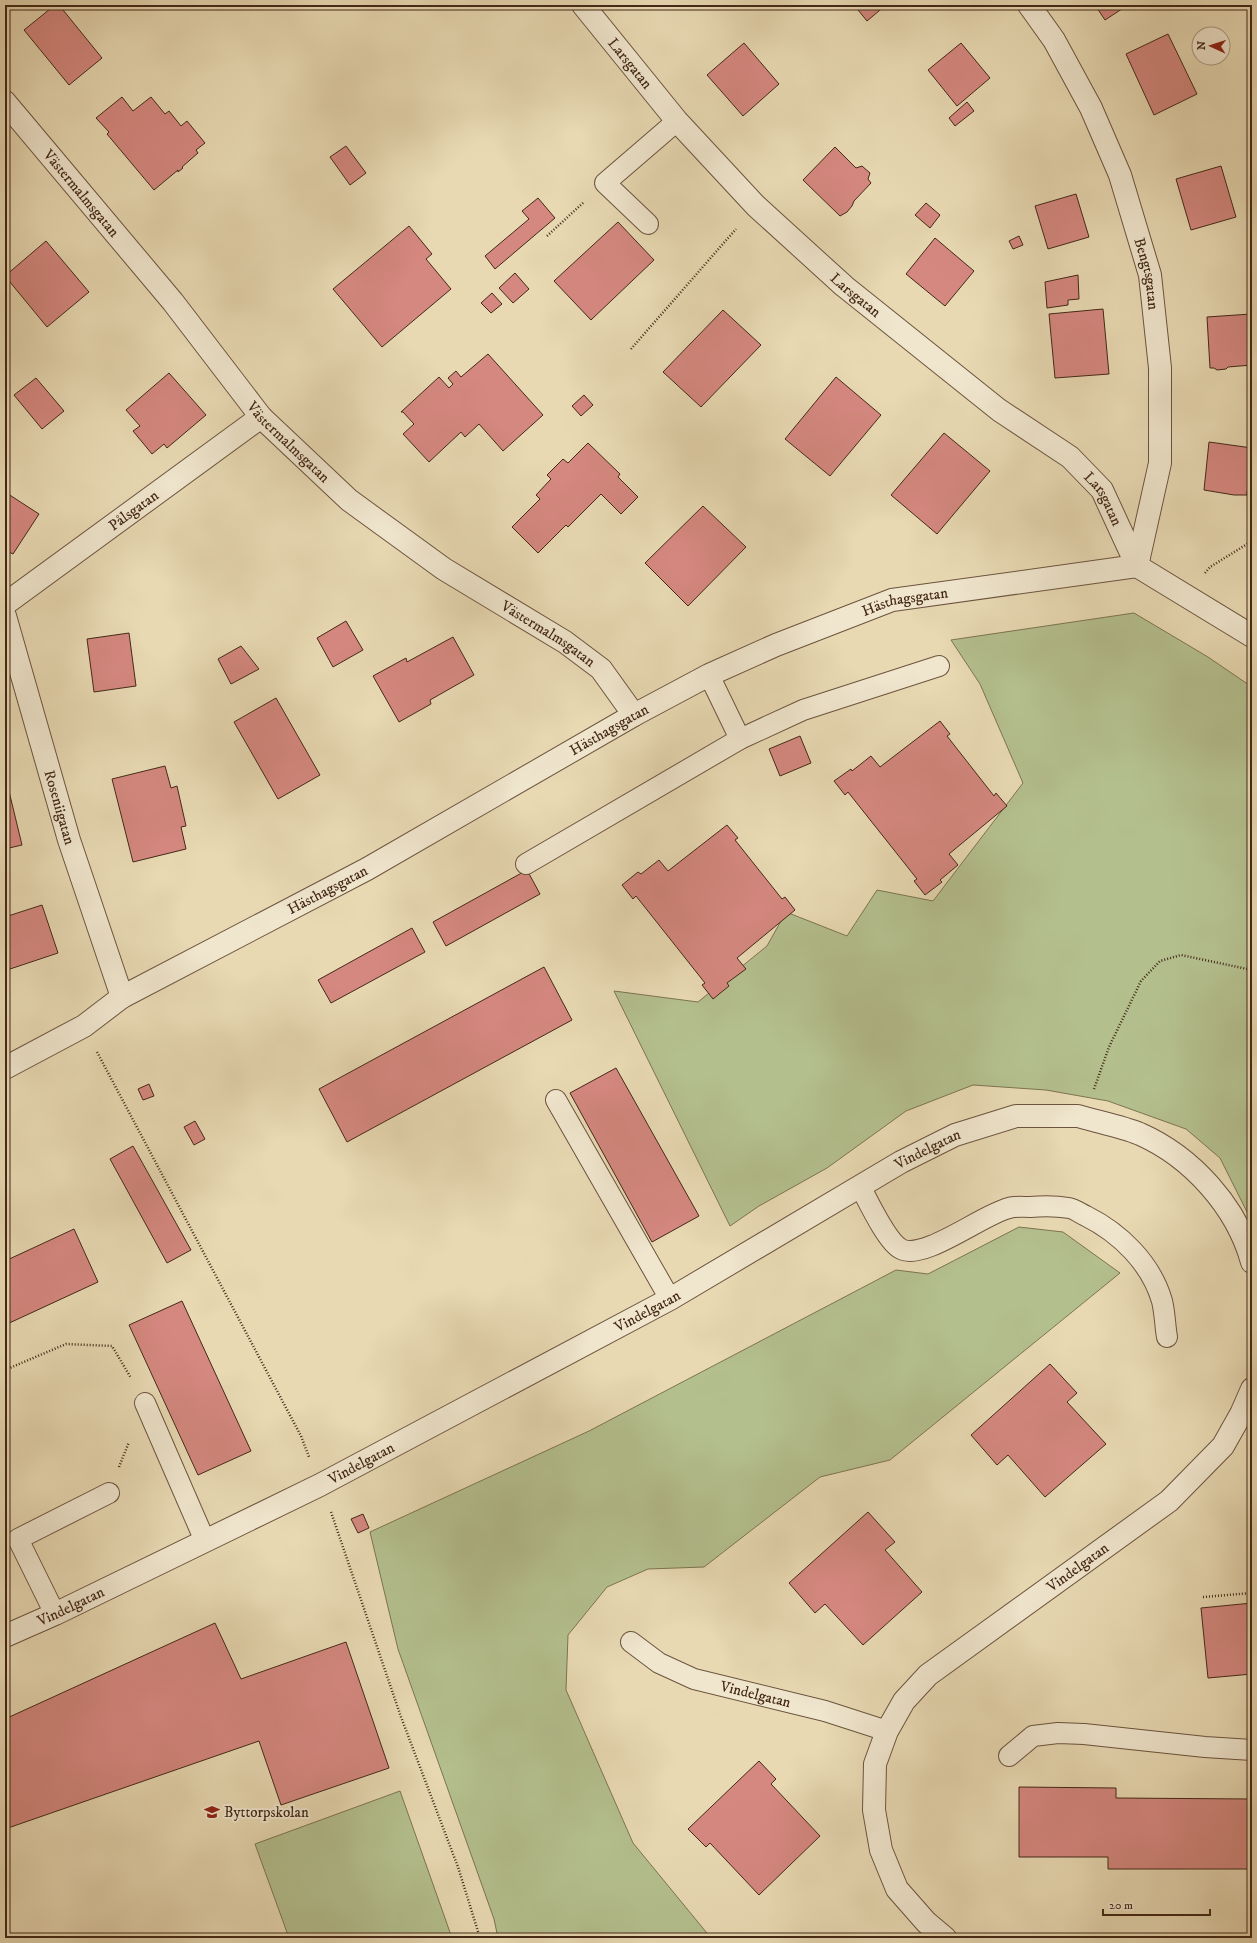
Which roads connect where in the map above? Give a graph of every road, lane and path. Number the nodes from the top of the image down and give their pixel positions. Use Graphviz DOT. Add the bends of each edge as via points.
graph roads {
  1 [pos="583,5"];
  2 [pos="1029,5"];
  3 [pos="5,102"];
  4 [pos="677,121"];
  5 [pos="606,183"];
  6 [pos="756,206"];
  7 [pos="648,224"];
  8 [pos="547,236"];
  9 [pos="631,348"];
  10 [pos="261,417"];
  11 [pos="1252,541"];
  12 [pos="1137,566"];
  13 [pos="1187,595"];
  14 [pos="5,604"];
  15 [pos="5,616"];
  16 [pos="1252,636"];
  17 [pos="939,666"];
  18 [pos="709,675"];
  19 [pos="634,715"];
  20 [pos="740,739"];
  21 [pos="526,864"];
  22 [pos="1252,970"];
  23 [pos="122,997"];
  24 [pos="84,1026"];
  25 [pos="5,1068"];
  26 [pos="556,1100"];
  27 [pos="1085,1118"];
  28 [pos="860,1186"];
  29 [pos="1252,1262"];
  30 [pos="670,1299"];
  31 [pos="1167,1337"];
  32 [pos="5,1370"];
  33 [pos="1252,1389"];
  34 [pos="145,1403"];
  35 [pos="320,1484"];
  36 [pos="109,1493"];
  37 [pos="205,1541"];
  38 [pos="1252,1593"];
  39 [pos="1204,1597"];
  40 [pos="55,1614"];
  41 [pos="5,1636"];
  42 [pos="631,1642"];
  43 [pos="887,1731"];
  44 [pos="1252,1750"];
  45 [pos="1009,1756"];
  46 [pos="480,1938"];
  47 [pos="945,1938"];
  1 -- 4 [label="street, Larsgatan"];
  2 -- 12 [label="street, Bengtsgatan" via="1054,40 1091,108 1120,175 1150,274 1160,368 1160,463"];
  3 -- 10 [label="street, Västermalmsgatan" via="173,302"];
  4 -- 5 [label="lane"];
  4 -- 6 [label="street, Larsgatan"];
  5 -- 7 [label="lane"];
  5 -- 8 [label="path"];
  6 -- 9 [label="path"];
  6 -- 12 [label="street, Larsgatan" via="844,286 999,410 1070,457 1102,490"];
  10 -- 14 [label="street, Pålsgatan"];
  10 -- 19 [label="street, Västermalmsgatan" via="349,500 444,569 565,642 601,669"];
  11 -- 13 [label="path" via="1210,567"];
  12 -- 13 [label="street"];
  12 -- 18 [label="street, Hästhagsgatan" via="892,600 776,645"];
  13 -- 16 [label="street"];
  15 -- 23 [label="street, Roseniigatan" via="69,840"];
  17 -- 20 [label="lane" via="803,710"];
  18 -- 19 [label="street, Hästhagsgatan"];
  18 -- 20 [label="lane"];
  19 -- 23 [label="street, Hästhagsgatan" via="367,869"];
  20 -- 21 [label="lane"];
  22 -- 27 [label="path" via="1181,955 1160,961 1141,981 1109,1047"];
  23 -- 24 [label="street, Hästhagsgatan"];
  24 -- 25 [label="street, Hästhagsgatan"];
  24 -- 35 [label="path" via="301,1436"];
  26 -- 30 [label="lane"];
  27 -- 28 [label="street, Vindelgatan" via="1016,1116 955,1135"];
  27 -- 29 [label="street, Vindelgatan" via="1140,1134 1181,1157 1210,1185 1235,1222"];
  28 -- 30 [label="street, Vindelgatan"];
  28 -- 31 [label="lane" via="893,1242 901,1249 914,1252 1009,1208 1070,1208 1104,1225 1130,1246 1147,1268 1162,1301"];
  30 -- 35 [label="street, Vindelgatan"];
  32 -- 34 [label="path" via="66,1344 112,1346"];
  33 -- 43 [label="street, Vindelgatan" via="1223,1446 1169,1501 928,1676 904,1701"];
  34 -- 36 [label="path"];
  34 -- 37 [label="lane"];
  35 -- 37 [label="street, Vindelgatan"];
  35 -- 46 [label="path" via="338,1529 401,1717 458,1867"];
  36 -- 40 [label="lane" via="18,1539"];
  37 -- 40 [label="street, Vindelgatan"];
  38 -- 39 [label="path"];
  40 -- 41 [label="street, Vindelgatan"];
  42 -- 43 [label="lane, Vindelgatan" via="659,1663 694,1678"];
  43 -- 47 [label="street, Vindelgatan" via="875,1764 874,1810 881,1850 897,1889 926,1922"];
  44 -- 45 [label="lane" via="1058,1733 1033,1736"];
}
